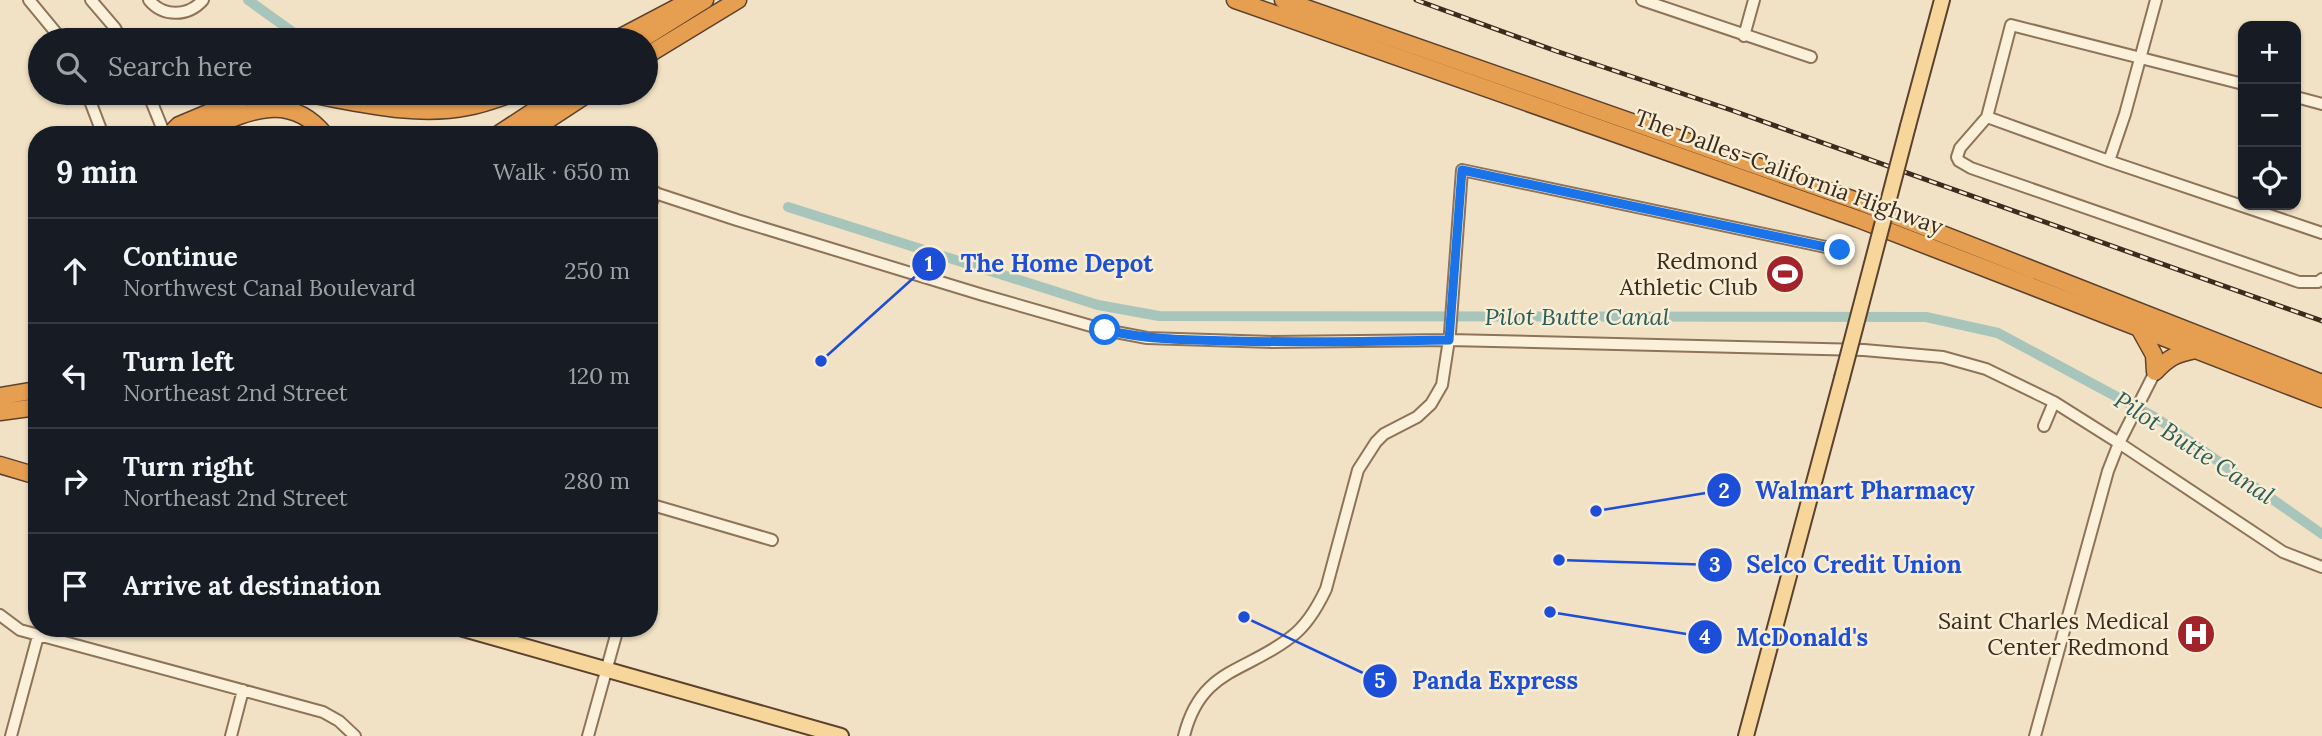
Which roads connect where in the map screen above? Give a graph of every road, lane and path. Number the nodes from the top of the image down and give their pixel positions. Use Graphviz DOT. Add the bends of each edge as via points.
graph roads {
  1 [pos="29,0"];
  2 [pos="91,0"];
  3 [pos="149,0"];
  4 [pos="203,0"];
  5 [pos="691,0"];
  6 [pos="705,0"];
  7 [pos="738,0"];
  8 [pos="1235,0"];
  9 [pos="1283,0"];
  10 [pos="1642,0"];
  11 [pos="1754,0"];
  12 [pos="1942,0"];
  13 [pos="2156,0"];
  14 [pos="52,28"];
  15 [pos="115,28"];
  16 [pos="638,28"];
  17 [pos="1744,36"];
  18 [pos="658,41"];
  19 [pos="658,44"];
  20 [pos="1811,57"];
  21 [pos="2140,57"];
  22 [pos="2238,83"];
  23 [pos="2301,98"];
  24 [pos="2322,104"];
  25 [pos="92,105"];
  26 [pos="153,105"];
  27 [pos="226,105"];
  28 [pos="377,105"];
  29 [pos="475,105"];
  30 [pos="543,105"];
  31 [pos="571,105"];
  32 [pos="585,105"];
  33 [pos="1987,117"];
  34 [pos="100,126"];
  35 [pos="163,126"];
  36 [pos="178,126"];
  37 [pos="217,126"];
  38 [pos="318,126"];
  39 [pos="512,126"];
  40 [pos="539,126"];
  41 [pos="557,126"];
  42 [pos="2109,161"];
  43 [pos="658,194"];
  44 [pos="2322,233"];
  45 [pos="1840,250"];
  46 [pos="2322,279"];
  47 [pos="2139,328"];
  48 [pos="1450,336"];
  49 [pos="2196,350"];
  50 [pos="2155,372"];
  51 [pos="2322,383"];
  52 [pos="28,391"];
  53 [pos="0,396"];
  54 [pos="2322,399"];
  55 [pos="2054,402"];
  56 [pos="28,408"];
  57 [pos="0,412"];
  58 [pos="2044,426"];
  59 [pos="2119,443"];
  60 [pos="0,465"];
  61 [pos="28,473"];
  62 [pos="658,508"];
  63 [pos="772,540"];
  64 [pos="2322,567"];
  65 [pos="0,615"];
  66 [pos="28,633"];
  67 [pos="38,637"];
  68 [pos="42,637"];
  69 [pos="491,637"];
  70 [pos="615,637"];
  71 [pos="606,671"];
  72 [pos="243,690"];
  73 [pos="11,736"];
  74 [pos="230,736"];
  75 [pos="355,736"];
  76 [pos="588,736"];
  77 [pos="841,736"];
  78 [pos="1184,736"];
  79 [pos="1746,736"];
  80 [pos="2035,736"];
  1 -- 14 [label="street"];
  2 -- 15 [label="street"];
  3 -- 4 [label="street" via="162,10 182,13"];
  5 -- 16 [label="highway"];
  6 -- 18 [label="highway"];
  7 -- 19 [label="highway"];
  8 -- 47 [label="highway, The Dalles-California Highway" via="1858,219"];
  9 -- 51 [label="highway, The Dalles-California Highway" via="1863,203"];
  10 -- 17 [label="street"];
  11 -- 17 [label="street"];
  12 -- 79 [label="main road, bridge"];
  13 -- 21 [label="street"];
  17 -- 20 [label="street"];
  21 -- 22 [label="street"];
  21 -- 33 [label="street" via="2011,25"];
  21 -- 42 [label="street"];
  23 -- 24 [label="street"];
  25 -- 34 [label="street"];
  26 -- 35 [label="street"];
  27 -- 36 [label="highway"];
  28 -- 29 [label="highway" via="434,111"];
  30 -- 39 [label="highway"];
  31 -- 40 [label="highway"];
  32 -- 41 [label="highway"];
  33 -- 42 [label="street"];
  33 -- 46 [label="street" via="1960,148 1957,157 1962,164 2299,282"];
  37 -- 38 [label="highway" via="262,108 300,114"];
  42 -- 44 [label="street"];
  43 -- 48 [label="street" via="1128,335 1273,342"];
  45 -- 48 [label="street" via="1462,170"];
  47 -- 49 [label="highway, The Dalles-California Highway"];
  47 -- 50 [label="highway" via="2154,355"];
  48 -- 55 [label="street" via="1864,350 1942,357 1986,369"];
  48 -- 78 [label="street" via="1442,385 1431,404 1384,434 1358,470 1318,607 1293,636 1214,681 1191,713"];
  49 -- 50 [label="highway" via="2166,360"];
  49 -- 54 [label="highway, The Dalles-California Highway"];
  50 -- 59 [label="street"];
  52 -- 53 [label="highway"];
  55 -- 58 [label="street"];
  55 -- 59 [label="street"];
  56 -- 57 [label="highway"];
  59 -- 64 [label="street" via="2283,552"];
  59 -- 80 [label="street" via="2099,497"];
  60 -- 61 [label="highway"];
  62 -- 63 [label="street"];
  65 -- 66 [label="street"];
  67 -- 73 [label="street"];
  68 -- 72 [label="street"];
  69 -- 71 [label="main road"];
  70 -- 71 [label="street"];
  71 -- 76 [label="street"];
  71 -- 77 [label="main road"];
  72 -- 74 [label="street"];
  72 -- 75 [label="street" via="323,712"];
}
